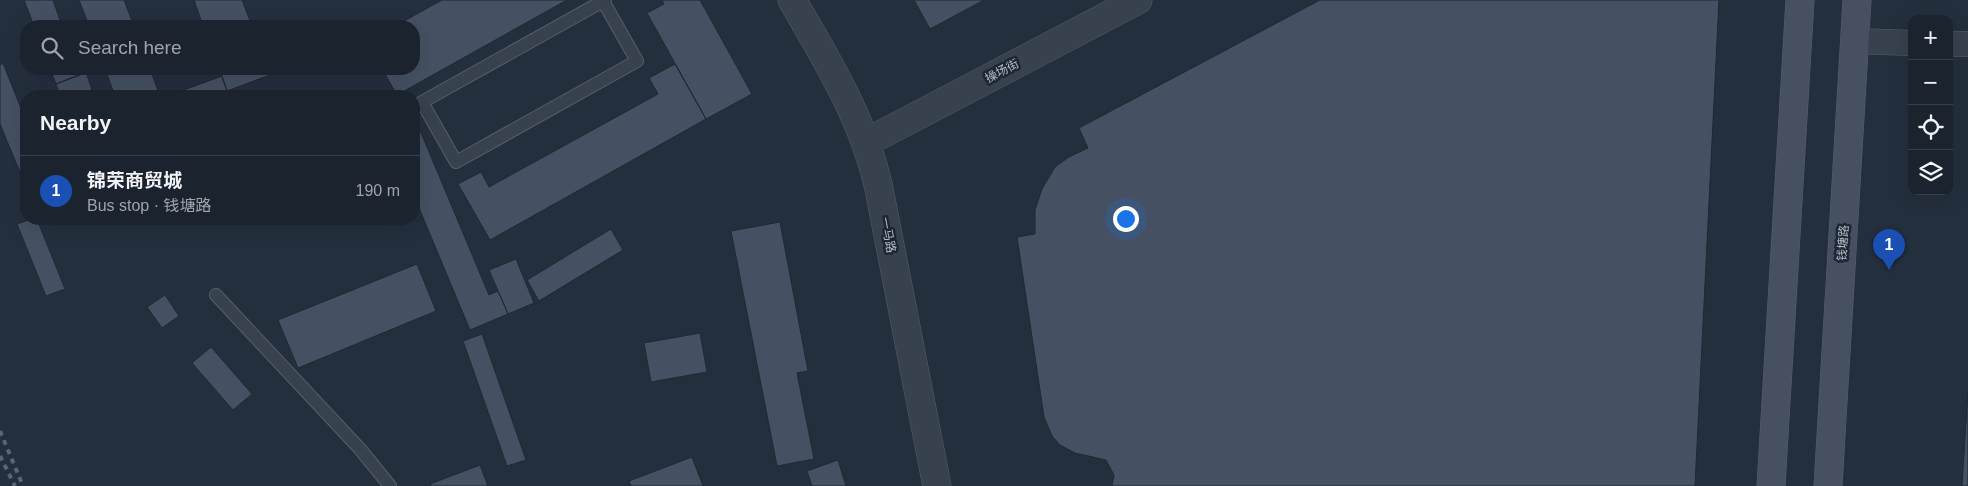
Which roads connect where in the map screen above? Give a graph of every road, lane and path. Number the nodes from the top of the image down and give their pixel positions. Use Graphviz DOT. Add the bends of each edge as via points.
graph roads {
  1 [pos="604,0"];
  2 [pos="792,0"];
  3 [pos="1138,0"];
  4 [pos="1800,0"];
  5 [pos="1857,0"];
  6 [pos="1855,41"];
  7 [pos="1908,42"];
  8 [pos="1953,44"];
  9 [pos="1968,44"];
  10 [pos="867,142"];
  11 [pos="216,295"];
  12 [pos="390,486"];
  13 [pos="937,486"];
  14 [pos="1771,486"];
  15 [pos="1828,486"];
  1 -- 1 [label="lane" via="637,60 456,162 422,102"];
  2 -- 10 [label="street, 一马路"];
  3 -- 10 [label="street, 操场街"];
  4 -- 14 [label="main road"];
  5 -- 6 [label="main road, 钱塘路"];
  6 -- 7 [label="street"];
  6 -- 15 [label="main road, 钱塘路"];
  8 -- 9 [label="street"];
  10 -- 13 [label="street, 一马路"];
  11 -- 12 [label="lane" via="360,449"];
}
